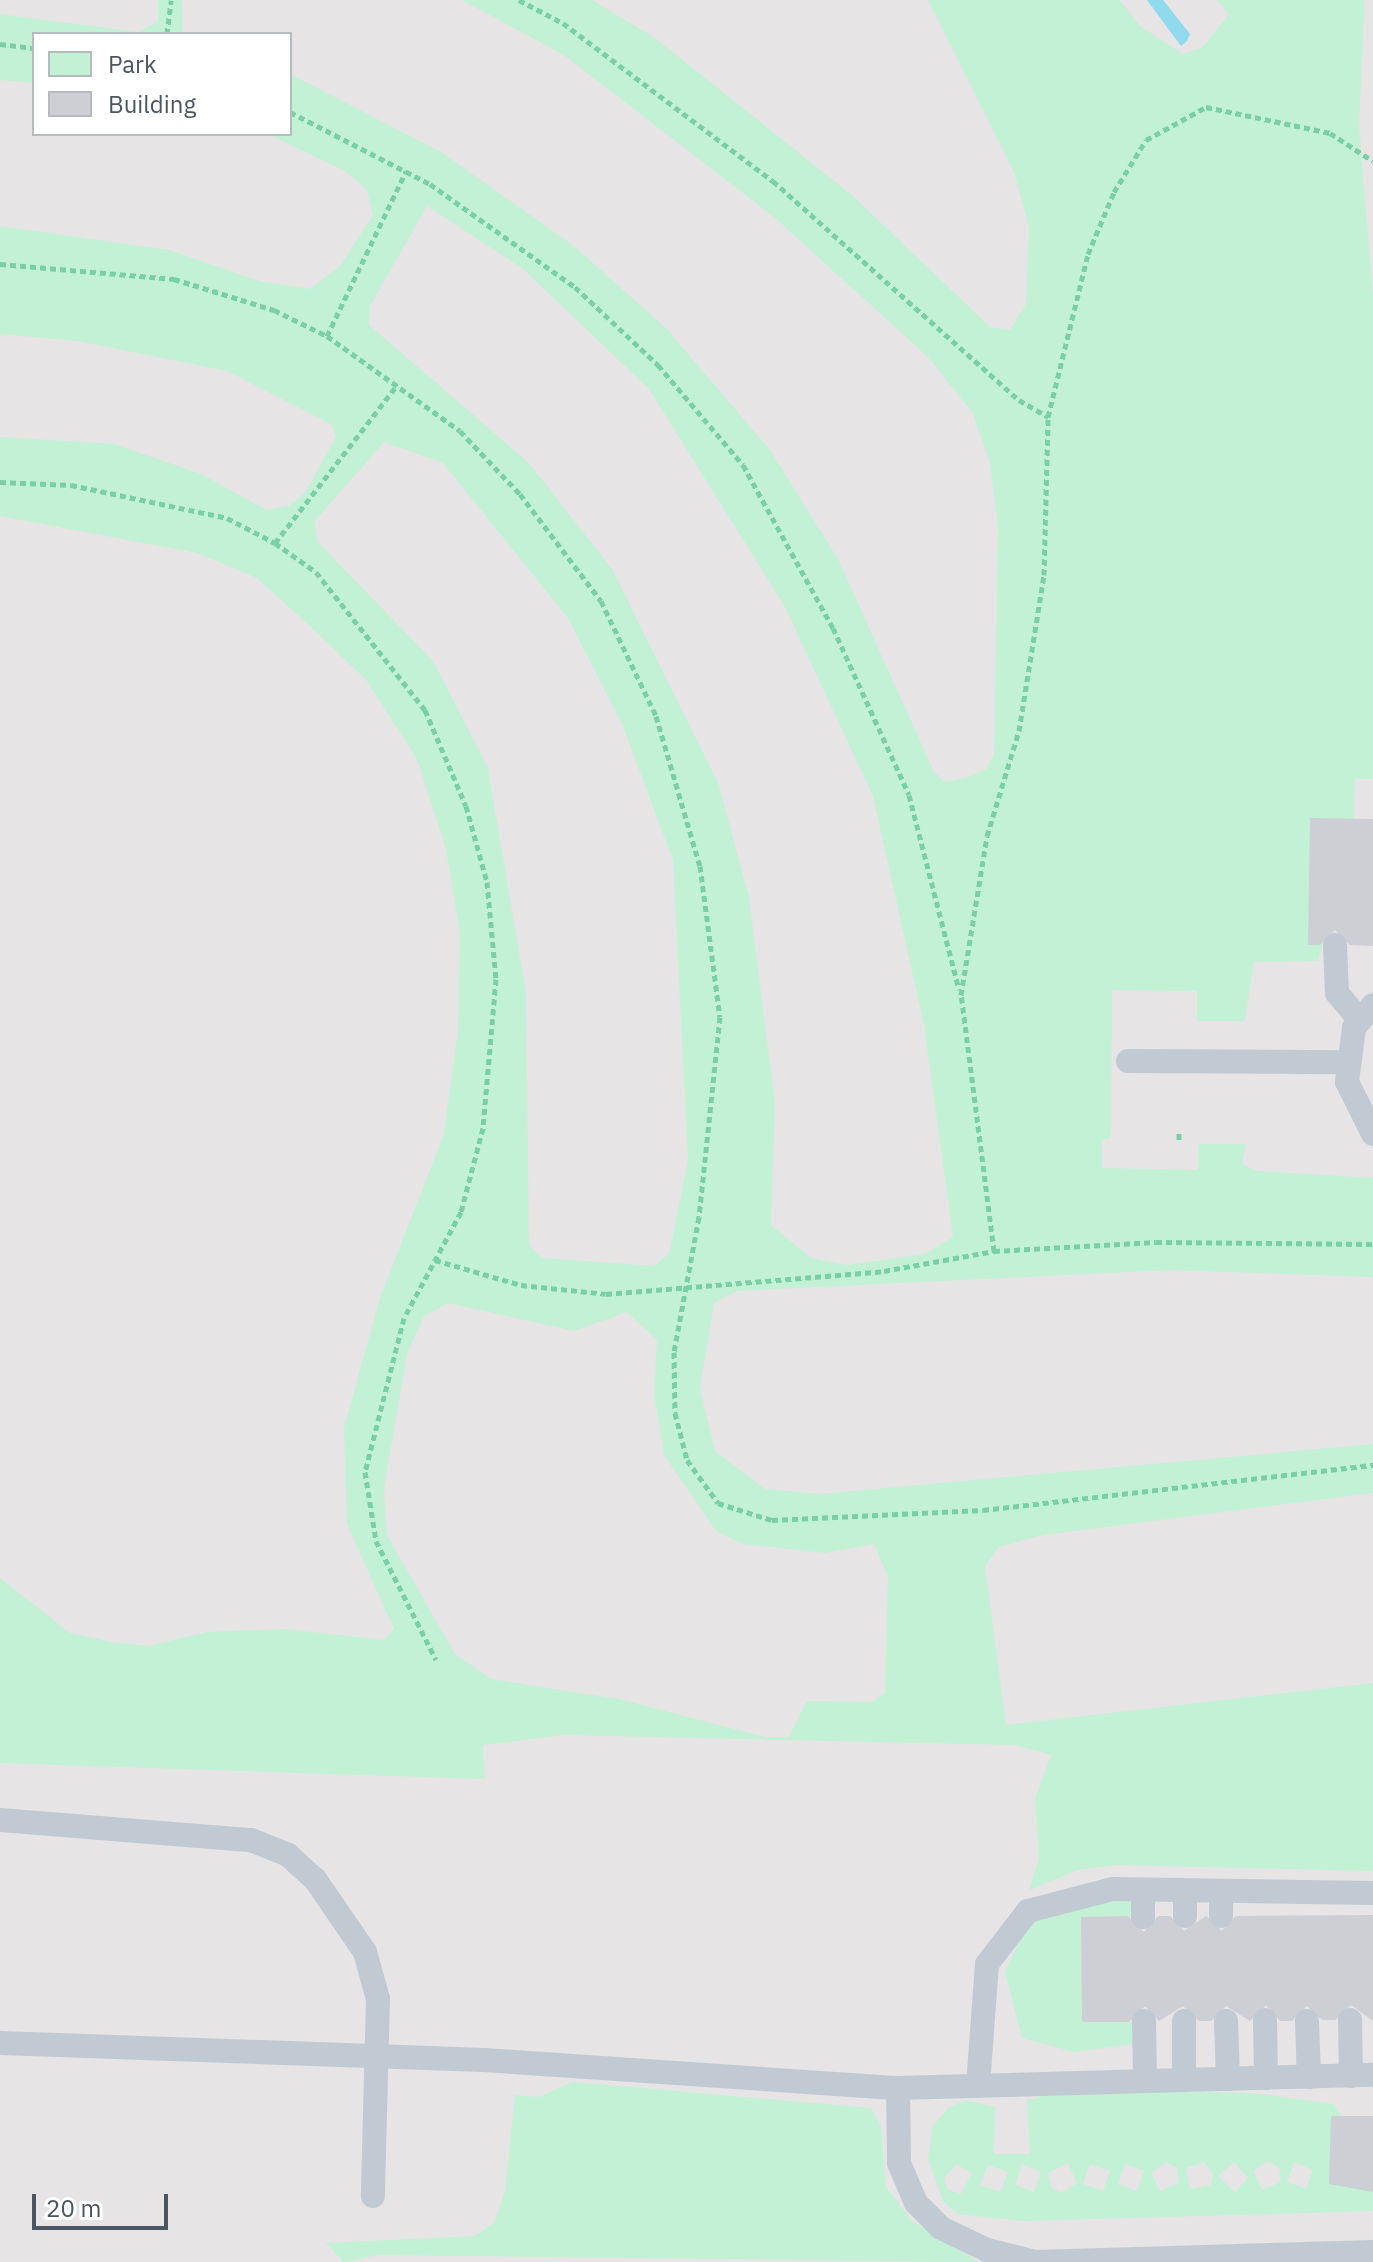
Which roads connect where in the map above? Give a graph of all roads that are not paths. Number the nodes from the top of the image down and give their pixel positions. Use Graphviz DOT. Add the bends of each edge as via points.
graph roads {
  1 [pos="1335,945"];
  2 [pos="1367,1012"];
  3 [pos="1128,1061"];
  4 [pos="1347,1062"];
  5 [pos="1373,1134"];
  6 [pos="0,1820"];
  7 [pos="1143,1890"];
  8 [pos="1185,1891"];
  9 [pos="1221,1891"];
  10 [pos="1373,1893"];
  11 [pos="1185,1916"];
  12 [pos="1221,1916"];
  13 [pos="1143,1917"];
  14 [pos="1265,2020"];
  15 [pos="1350,2020"];
  16 [pos="1144,2021"];
  17 [pos="1184,2021"];
  18 [pos="1226,2021"];
  19 [pos="1307,2021"];
  20 [pos="0,2043"];
  21 [pos="378,2056"];
  22 [pos="1362,2075"];
  23 [pos="1309,2077"];
  24 [pos="1266,2078"];
  25 [pos="1228,2079"];
  26 [pos="1184,2080"];
  27 [pos="1145,2081"];
  28 [pos="978,2086"];
  29 [pos="898,2088"];
  30 [pos="373,2196"];
  31 [pos="1373,2252"];
  32 [pos="1346,2258"];
  1 -- 2 [label="lane" via="1337,993"];
  2 -- 4 [label="lane"];
  3 -- 4 [label="lane"];
  4 -- 5 [label="lane" via="1354,1106"];
  6 -- 21 [label="lane" via="251,1840 288,1855 315,1879 365,1952 378,1999"];
  7 -- 8 [label="lane"];
  7 -- 13 [label="lane"];
  7 -- 28 [label="lane" via="1067,1896 1028,1911 1004,1936 987,1964"];
  8 -- 9 [label="lane"];
  8 -- 11 [label="lane"];
  9 -- 10 [label="lane" via="1263,1904 1344,1904"];
  9 -- 12 [label="lane"];
  14 -- 24 [label="lane"];
  15 -- 22 [label="lane"];
  16 -- 27 [label="lane"];
  17 -- 26 [label="lane"];
  18 -- 25 [label="lane"];
  19 -- 23 [label="lane"];
  20 -- 21 [label="lane"];
  21 -- 29 [label="lane"];
  21 -- 30 [label="lane"];
  22 -- 23 [label="lane"];
  23 -- 24 [label="lane"];
  24 -- 25 [label="lane"];
  25 -- 26 [label="lane"];
  26 -- 27 [label="lane"];
  27 -- 28 [label="lane"];
  28 -- 29 [label="lane"];
  29 -- 32 [label="lane" via="899,2163 916,2203 941,2228 987,2250 1035,2262"];
  31 -- 32 [label="lane"];
}
